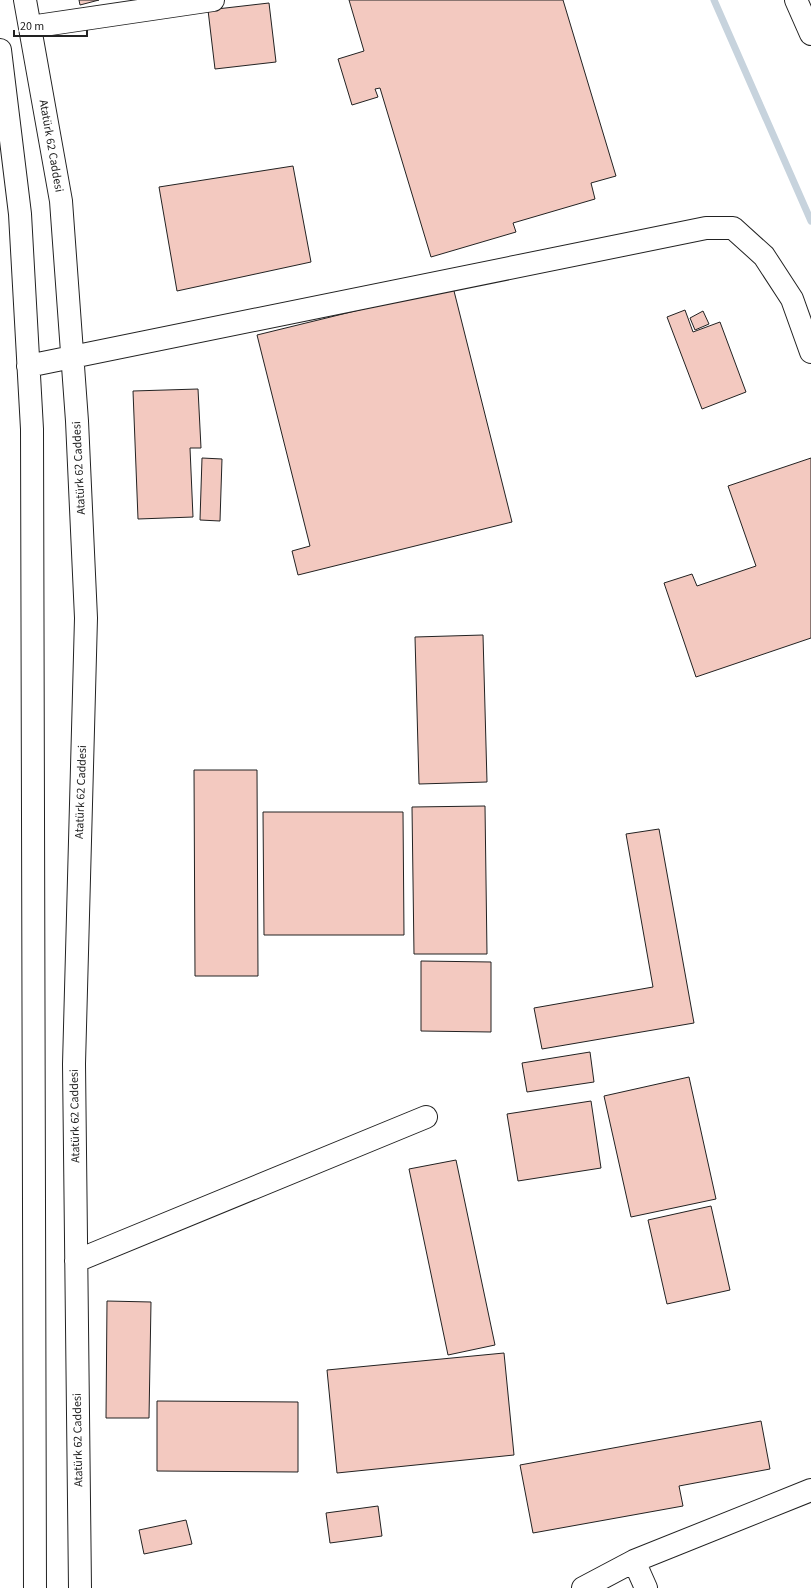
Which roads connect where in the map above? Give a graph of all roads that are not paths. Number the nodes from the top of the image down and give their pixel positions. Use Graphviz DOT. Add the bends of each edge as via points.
graph roads {
  1 [pos="26,0"];
  2 [pos="213,0"];
  3 [pos="796,0"];
  4 [pos="30,27"];
  5 [pos="811,34"];
  6 [pos="0,50"];
  7 [pos="811,352"];
  8 [pos="73,358"];
  9 [pos="28,366"];
  10 [pos="426,1116"];
  11 [pos="76,1261"];
  12 [pos="811,1490"];
  13 [pos="634,1561"];
  14 [pos="35,1588"];
  15 [pos="80,1588"];
  16 [pos="583,1588"];
  17 [pos="646,1588"];
  1 -- 4 [label="street, Atatürk 62 Caddesi"];
  2 -- 4 [label="street"];
  3 -- 5 [label="street"];
  4 -- 8 [label="street, Atatürk 62 Caddesi" via="61,201"];
  6 -- 9 [label="street" via="20,214"];
  7 -- 8 [label="street" via="792,299 764,256 733,228 706,228"];
  8 -- 9 [label="street"];
  8 -- 11 [label="street, Atatürk 62 Caddesi" via="86,618 74,1064"];
  9 -- 14 [label="street" via="32,429"];
  10 -- 11 [label="street"];
  11 -- 15 [label="street, Atatürk 62 Caddesi"];
  12 -- 13 [label="street"];
  13 -- 16 [label="street"];
  13 -- 17 [label="street"];
}
